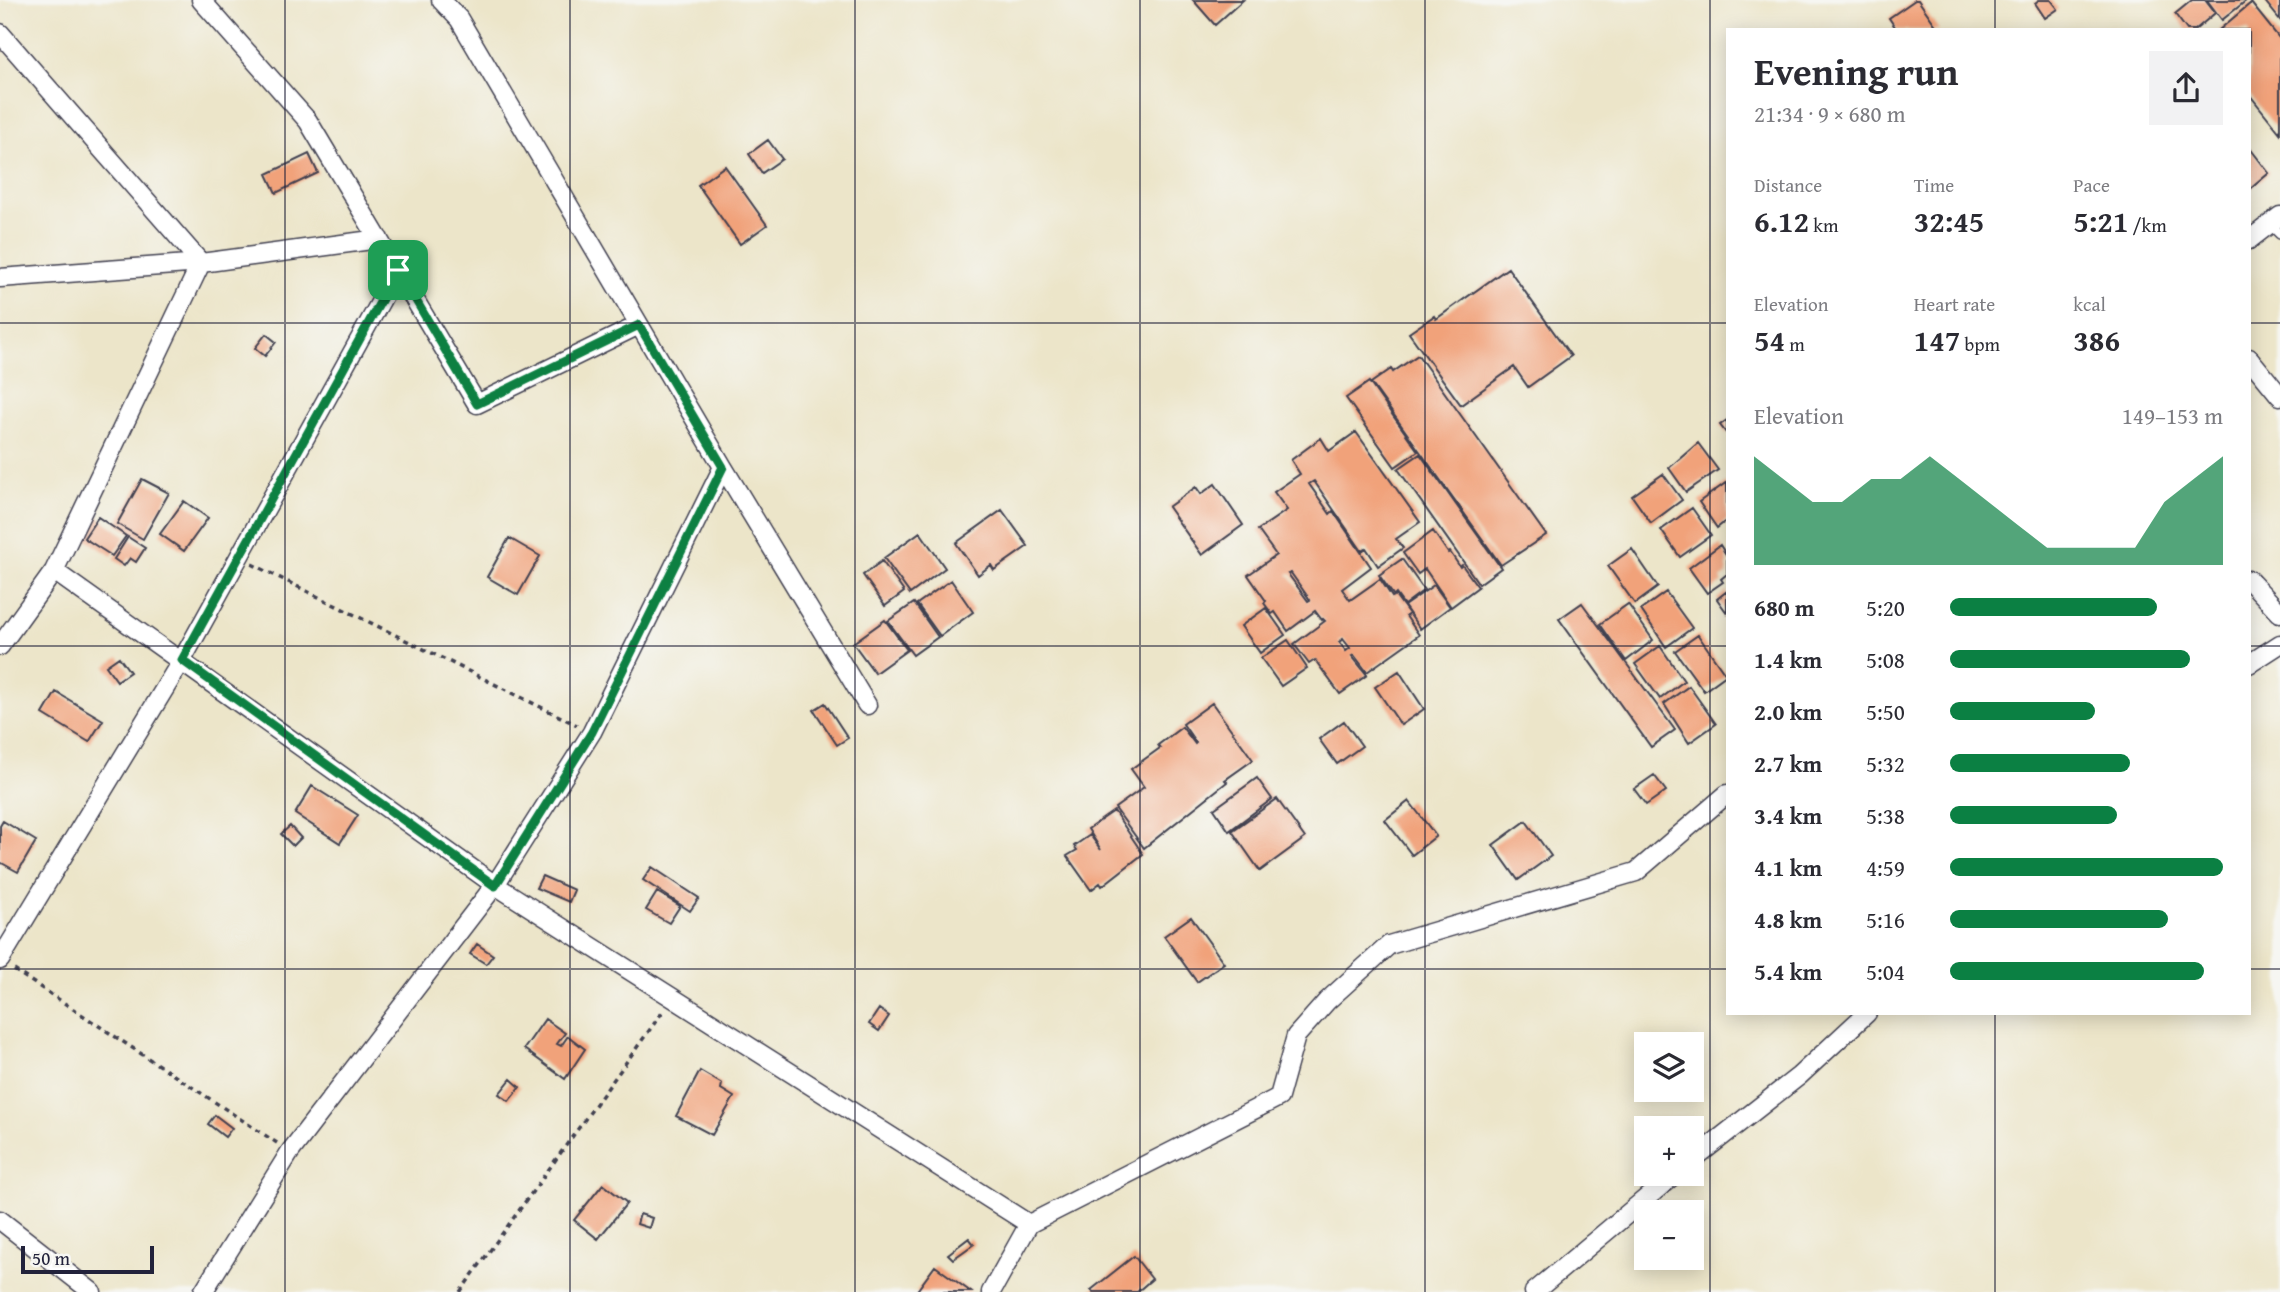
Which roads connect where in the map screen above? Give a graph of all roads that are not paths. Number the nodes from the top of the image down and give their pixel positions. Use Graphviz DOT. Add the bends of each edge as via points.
graph roads {
  1 [pos="201,0"];
  2 [pos="441,0"];
  3 [pos="0,33"];
  4 [pos="2277,225"];
  5 [pos="379,239"];
  6 [pos="2251,239"];
  7 [pos="201,263"];
  8 [pos="398,270"];
  9 [pos="0,278"];
  10 [pos="639,325"];
  11 [pos="2251,360"];
  12 [pos="2280,396"];
  13 [pos="723,467"];
  14 [pos="54,571"];
  15 [pos="2251,582"];
  16 [pos="2280,613"];
  17 [pos="2280,644"];
  18 [pos="0,646"];
  19 [pos="182,660"];
  20 [pos="2251,663"];
  21 [pos="867,705"];
  22 [pos="1726,795"];
  23 [pos="495,886"];
  24 [pos="6,964"];
  25 [pos="1865,1015"];
  26 [pos="1704,1151"];
  27 [pos="1661,1186"];
  28 [pos="0,1220"];
  29 [pos="1029,1224"];
  30 [pos="92,1292"];
  31 [pos="203,1292"];
  32 [pos="991,1292"];
  33 [pos="1534,1292"];
  1 -- 5 [label="street" via="308,121"];
  2 -- 10 [label="street" via="459,19"];
  3 -- 7 [label="street"];
  4 -- 6 [label="street"];
  5 -- 7 [label="street"];
  5 -- 8 [label="street"];
  7 -- 9 [label="street"];
  7 -- 14 [label="street"];
  8 -- 10 [label="street" via="477,404"];
  8 -- 19 [label="street"];
  10 -- 13 [label="street"];
  11 -- 12 [label="street"];
  13 -- 21 [label="street"];
  13 -- 23 [label="street" via="592,732"];
  14 -- 18 [label="street"];
  14 -- 19 [label="street"];
  15 -- 16 [label="street"];
  17 -- 20 [label="street"];
  19 -- 23 [label="street"];
  19 -- 24 [label="street"];
  22 -- 29 [label="street" via="1636,872 1389,944 1296,1036 1279,1097"];
  23 -- 29 [label="street"];
  23 -- 31 [label="street" via="290,1152"];
  25 -- 26 [label="street" via="1799,1076"];
  27 -- 33 [label="street"];
  28 -- 30 [label="street"];
  29 -- 32 [label="street"];
}
